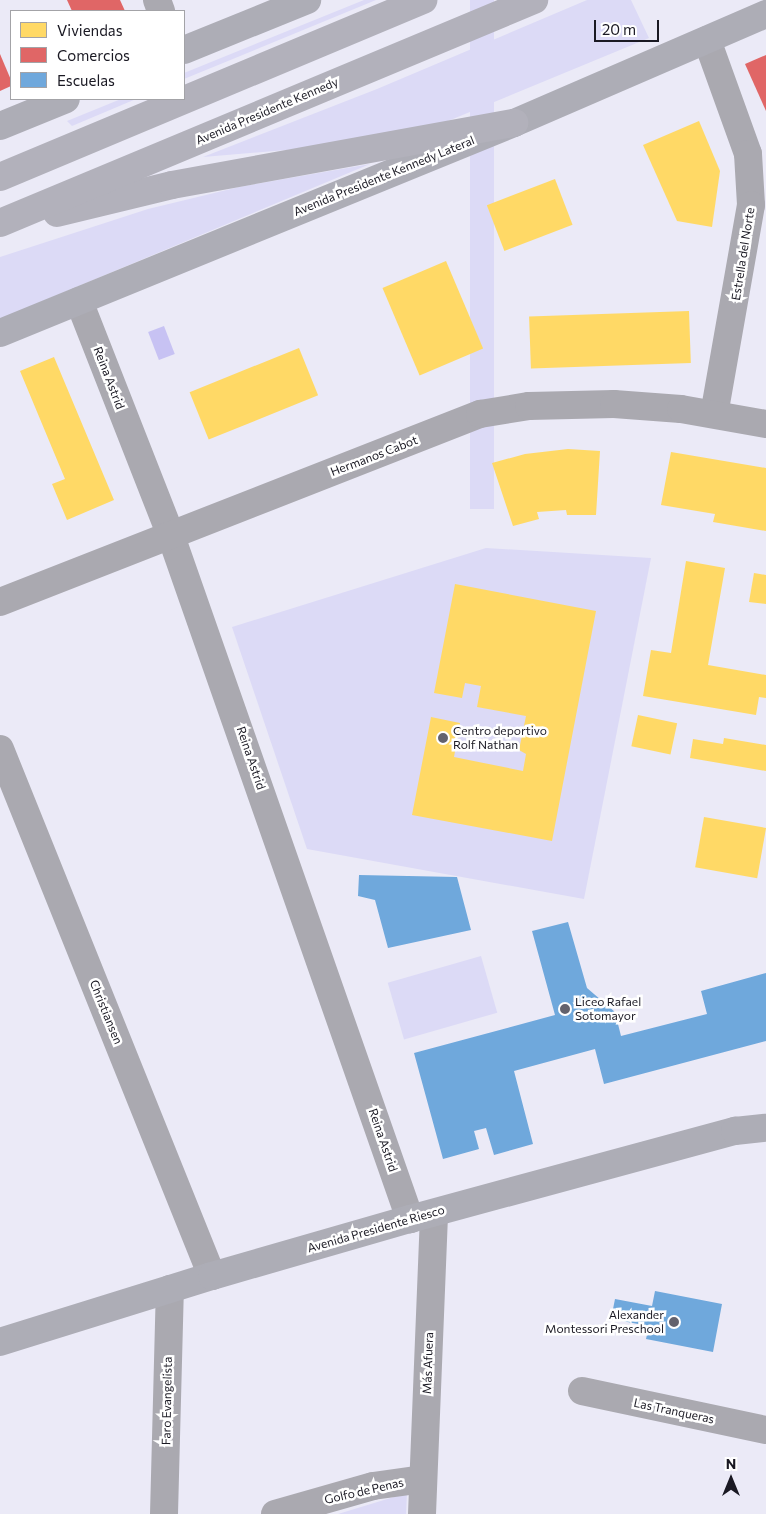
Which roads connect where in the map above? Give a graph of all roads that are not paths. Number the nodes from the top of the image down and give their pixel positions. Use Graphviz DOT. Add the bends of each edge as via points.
graph roads {
  1 [pos="308,0"];
  2 [pos="423,0"];
  3 [pos="534,0"];
  4 [pos="766,14"];
  5 [pos="707,40"];
  6 [pos="185,50"];
  7 [pos="64,100"];
  8 [pos="184,100"];
  9 [pos="185,100"];
  10 [pos="514,123"];
  11 [pos="0,126"];
  12 [pos="0,177"];
  13 [pos="0,223"];
  14 [pos="0,227"];
  15 [pos="79,301"];
  16 [pos="0,334"];
  17 [pos="714,414"];
  18 [pos="766,424"];
  19 [pos="171,536"];
  20 [pos="0,602"];
  21 [pos="0,749"];
  22 [pos="762,1125"];
  23 [pos="422,1216"];
  24 [pos="212,1276"];
  25 [pos="170,1289"];
  26 [pos="1,1339"];
  27 [pos="582,1391"];
  28 [pos="766,1430"];
  29 [pos="423,1479"];
  30 [pos="164,1514"];
  31 [pos="275,1514"];
  32 [pos="422,1514"];
  1 -- 6 [label="main road"];
  2 -- 9 [label="highway"];
  3 -- 13 [label="highway, Avenida Presidente Kennedy"];
  4 -- 5 [label="main road, Avenida Presidente Kennedy Lateral"];
  5 -- 10 [label="main road, Avenida Presidente Kennedy Lateral"];
  5 -- 17 [label="street, Estrella del Norte" via="748,154 751,205"];
  7 -- 11 [label="main road"];
  8 -- 12 [label="highway"];
  10 -- 14 [label="highway" via="172,185"];
  10 -- 15 [label="main road, Avenida Presidente Kennedy Lateral"];
  15 -- 16 [label="main road, Avenida Presidente Kennedy Lateral"];
  15 -- 19 [label="street, Reina Astrid"];
  17 -- 18 [label="street, Hermanos Cabot"];
  17 -- 19 [label="street, Hermanos Cabot" via="648,405 572,404 480,414"];
  19 -- 20 [label="street, Hermanos Cabot"];
  19 -- 23 [label="street, Reina Astrid"];
  21 -- 24 [label="street, Christiansen"];
  22 -- 23 [label="main road, Avenida Presidente Riesco"];
  23 -- 24 [label="main road, Avenida Presidente Riesco"];
  23 -- 29 [label="street, Más Afuera"];
  24 -- 25 [label="main road, Avenida Presidente Riesco"];
  25 -- 26 [label="main road, Avenida Presidente Riesco"];
  25 -- 30 [label="street, Faro Evangelista"];
  27 -- 28 [label="street, Las Tranqueras"];
  29 -- 31 [label="street, Golfo de Penas" via="373,1486"];
  29 -- 32 [label="street, Más Afuera"];
}
